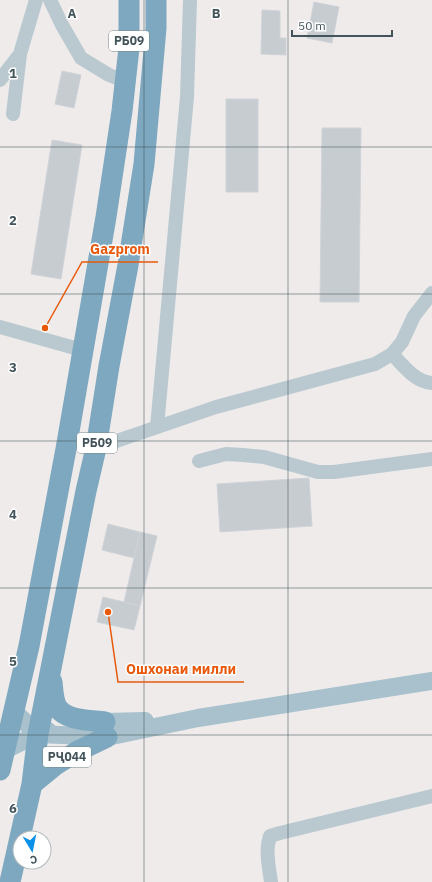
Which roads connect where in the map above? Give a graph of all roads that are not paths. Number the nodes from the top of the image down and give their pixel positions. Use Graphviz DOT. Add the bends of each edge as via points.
graph roads {
  1 [pos="36,0"];
  2 [pos="50,0"];
  3 [pos="129,0"];
  4 [pos="156,0"];
  5 [pos="190,0"];
  6 [pos="20,54"];
  7 [pos="0,80"];
  8 [pos="125,81"];
  9 [pos="13,114"];
  10 [pos="106,217"];
  11 [pos="135,223"];
  12 [pos="98,263"];
  13 [pos="128,265"];
  14 [pos="432,293"];
  15 [pos="0,327"];
  16 [pos="82,350"];
  17 [pos="392,354"];
  18 [pos="432,383"];
  19 [pos="157,427"];
  20 [pos="96,448"];
  21 [pos="432,459"];
  22 [pos="199,461"];
  23 [pos="51,674"];
  24 [pos="432,681"];
  25 [pos="14,712"];
  26 [pos="106,730"];
  27 [pos="38,734"];
  28 [pos="2,760"];
  29 [pos="32,784"];
  30 [pos="432,796"];
  31 [pos="10,882"];
  32 [pos="271,882"];
  1 -- 6 [label="street"];
  2 -- 8 [label="street" via="81,58 109,75"];
  3 -- 8 [label="highway, РБ09" via="129,48"];
  4 -- 11 [label="highway, РБ09" via="156,28 144,164"];
  5 -- 19 [label="street" via="188,97"];
  6 -- 7 [label="street"];
  6 -- 9 [label="street"];
  8 -- 10 [label="highway, РБ09"];
  10 -- 11 [label="highway" via="108,228 114,231 121,232"];
  10 -- 12 [label="highway, РБ09"];
  11 -- 13 [label="highway, РБ09"];
  12 -- 13 [label="highway" via="103,251 114,247 120,249"];
  12 -- 16 [label="highway, РБ09"];
  13 -- 20 [label="highway, РБ09"];
  14 -- 17 [label="street" via="414,316 402,342"];
  15 -- 16 [label="street"];
  16 -- 25 [label="highway, РБ09" via="29,646"];
  17 -- 18 [label="street" via="415,377 424,383"];
  17 -- 19 [label="street" via="375,364 216,407"];
  19 -- 20 [label="street"];
  20 -- 23 [label="highway, РБ09"];
  21 -- 22 [label="street" via="334,472 318,472 264,457 243,455 226,454"];
  23 -- 26 [label="highway, РҶ044" via="57,708 69,717"];
  23 -- 27 [label="highway, РБ09"];
  24 -- 26 [label="main road, РҶ044"];
  25 -- 27 [label="main road"];
  25 -- 28 [label="highway, РБ09"];
  26 -- 27 [label="main road"];
  26 -- 29 [label="highway, РҶ044"];
  27 -- 28 [label="main road"];
  27 -- 29 [label="highway, РБ09"];
  29 -- 31 [label="highway, РБ09"];
  30 -- 32 [label="street" via="270,836 267,853"];
}
